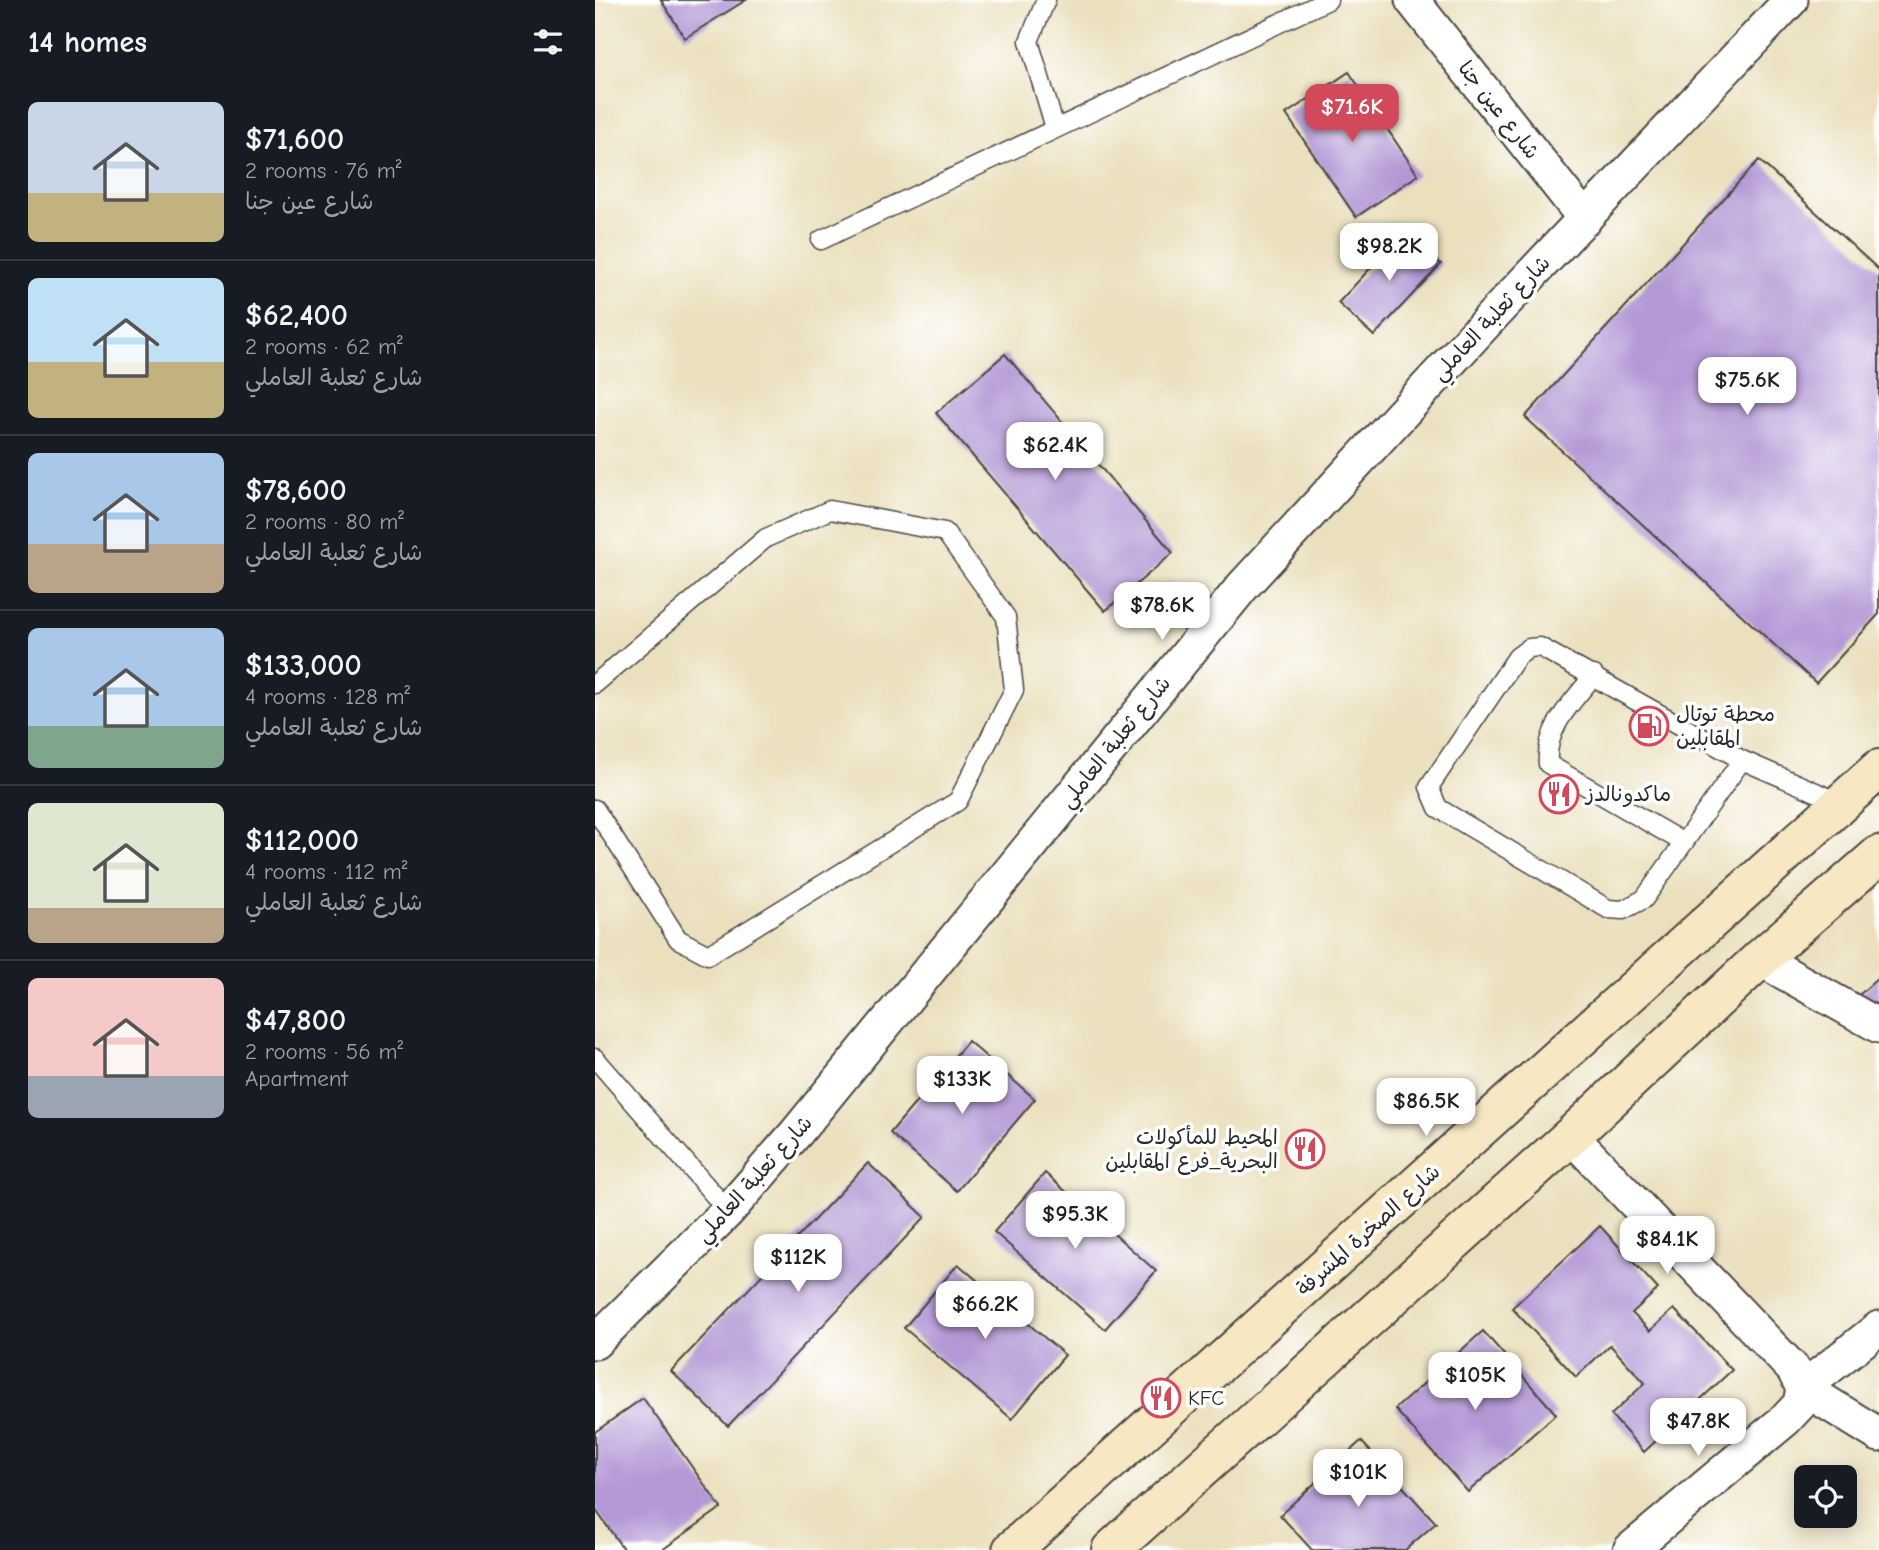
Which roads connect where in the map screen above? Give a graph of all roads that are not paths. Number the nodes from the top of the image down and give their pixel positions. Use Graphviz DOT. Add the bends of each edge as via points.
graph roads {
  1 [pos="1046,0"];
  2 [pos="1328,0"];
  3 [pos="1412,0"];
  4 [pos="1791,0"];
  5 [pos="1055,128"];
  6 [pos="1585,219"];
  7 [pos="821,240"];
  8 [pos="1594,675"];
  9 [pos="595,684"];
  10 [pos="1742,760"];
  11 [pos="1879,769"];
  12 [pos="1842,803"];
  13 [pos="595,809"];
  14 [pos="611,834"];
  15 [pos="595,843"];
  16 [pos="1684,843"];
  17 [pos="1879,855"];
  18 [pos="1760,959"];
  19 [pos="1879,1026"];
  20 [pos="595,1058"];
  21 [pos="1571,1136"];
  22 [pos="728,1211"];
  23 [pos="1879,1328"];
  24 [pos="595,1342"];
  25 [pos="1803,1388"];
  26 [pos="1879,1435"];
  27 [pos="1012,1550"];
  28 [pos="1111,1550"];
  29 [pos="1630,1550"];
  1 -- 5 [label="lane" via="1029,41"];
  2 -- 5 [label="lane"];
  3 -- 6 [label="street, شارع عين جنا"];
  4 -- 6 [label="street, شارع ثعلبة العاملي"];
  5 -- 7 [label="lane"];
  6 -- 22 [label="street, شارع ثعلبة العاملي" via="1243,586 877,1037"];
  8 -- 10 [label="lane"];
  8 -- 16 [label="lane" via="1554,724 1546,746 1548,764"];
  8 -- 16 [label="lane" via="1540,647 1517,657 1429,787 1433,800 1439,808 1608,909 1623,910 1644,899"];
  9 -- 14 [label="lane" via="767,538 830,510 945,532 1006,617 1014,691 958,801 709,955 678,939"];
  10 -- 12 [label="lane"];
  10 -- 16 [label="lane"];
  11 -- 12 [label="main road, شارع الصخرة المشرفة"];
  12 -- 27 [label="main road, شارع الصخرة المشرفة"];
  13 -- 14 [label="lane"];
  14 -- 15 [label="lane"];
  17 -- 18 [label="main road"];
  18 -- 19 [label="street"];
  18 -- 21 [label="main road"];
  20 -- 22 [label="lane"];
  21 -- 25 [label="street" via="1793,1369"];
  21 -- 28 [label="main road"];
  22 -- 24 [label="street, شارع ثعلبة العاملي"];
  23 -- 25 [label="street"];
  25 -- 26 [label="street"];
  25 -- 29 [label="street" via="1800,1404 1787,1419"];
}
